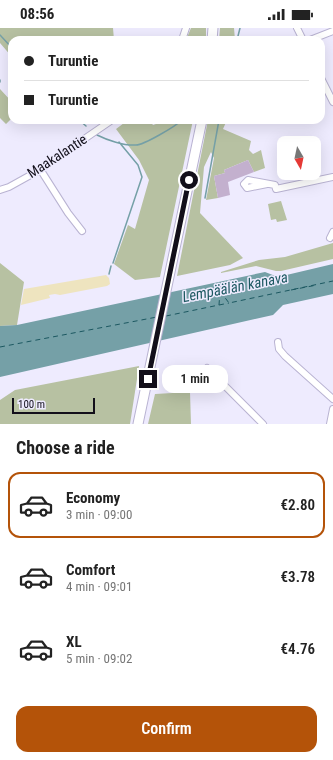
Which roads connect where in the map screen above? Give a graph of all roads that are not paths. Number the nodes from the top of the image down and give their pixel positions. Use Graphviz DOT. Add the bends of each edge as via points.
graph roads {
  1 [pos="333,30"];
  2 [pos="319,36"];
  3 [pos="325,90"];
  4 [pos="333,102"];
  5 [pos="106,124"];
  6 [pos="201,124"];
  7 [pos="40,169"];
  8 [pos="333,177"];
  9 [pos="267,184"];
  10 [pos="0,190"];
  11 [pos="82,231"];
  12 [pos="333,232"];
  13 [pos="330,238"];
  14 [pos="278,342"];
  15 [pos="207,368"];
  16 [pos="333,399"];
  17 [pos="333,409"];
  18 [pos="138,424"];
  19 [pos="263,424"];
  20 [pos="330,424"];
  1 -- 2 [label="street"];
  3 -- 4 [label="street"];
  5 -- 7 [label="street, Maakalantie"];
  6 -- 18 [label="main road"];
  7 -- 10 [label="street, Maakalantie"];
  7 -- 11 [label="street"];
  8 -- 9 [label="street" via="276,189 275,185"];
  12 -- 13 [label="street"];
  14 -- 16 [label="street" via="279,349 285,356"];
  15 -- 19 [label="street"];
  17 -- 20 [label="street"];
}
